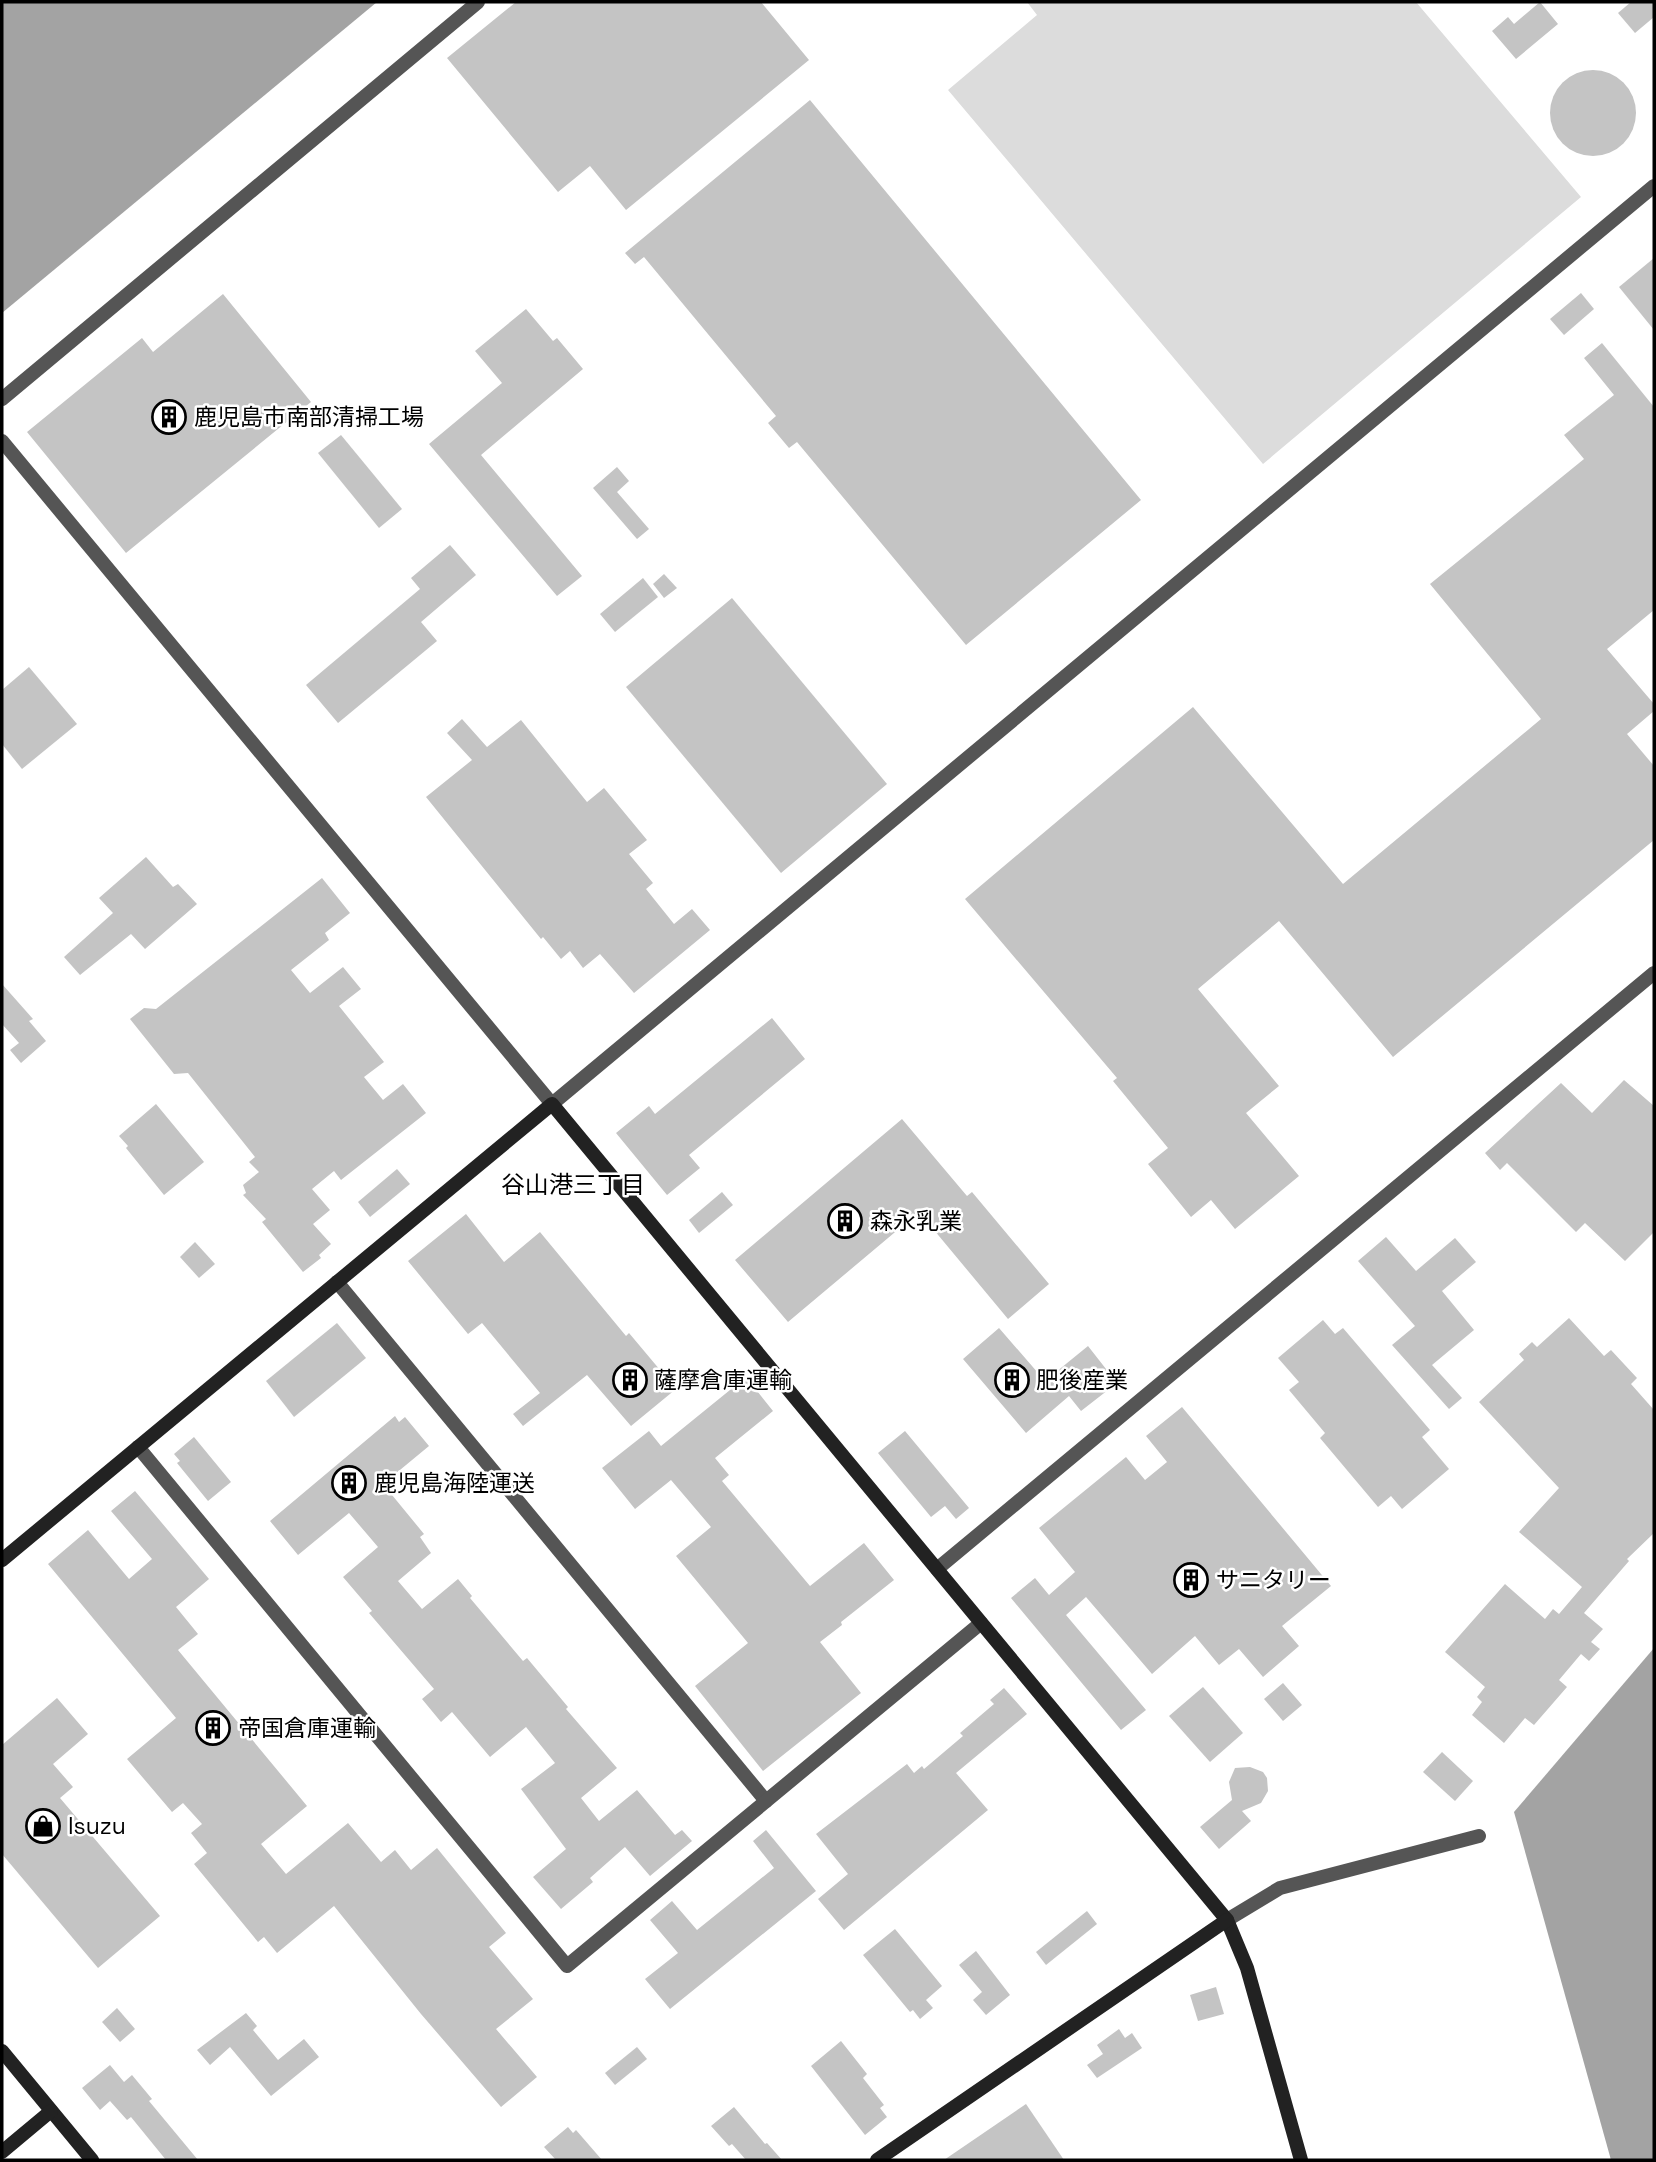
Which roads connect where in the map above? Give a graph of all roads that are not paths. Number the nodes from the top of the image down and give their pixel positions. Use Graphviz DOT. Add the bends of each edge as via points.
graph roads {
  1 [pos="478,2"];
  2 [pos="1654,186"];
  3 [pos="2,399"];
  4 [pos="2,441"];
  5 [pos="1654,973"];
  6 [pos="552,1104"];
  7 [pos="337,1282"];
  8 [pos="138,1447"];
  9 [pos="2,1560"];
  10 [pos="937,1569"];
  11 [pos="981,1623"];
  12 [pos="766,1801"];
  13 [pos="1479,1836"];
  14 [pos="1227,1920"];
  15 [pos="2,2051"];
  16 [pos="51,2111"];
  17 [pos="2,2152"];
  18 [pos="92,2160"];
  19 [pos="877,2160"];
  20 [pos="1301,2160"];
  1 -- 3 [label="street"];
  2 -- 6 [label="street"];
  4 -- 6 [label="street"];
  5 -- 10 [label="street"];
  6 -- 7 [label="street"];
  6 -- 10 [label="street"];
  7 -- 8 [label="street"];
  7 -- 12 [label="street"];
  8 -- 9 [label="street"];
  8 -- 12 [label="street" via="567,1966"];
  10 -- 11 [label="street"];
  11 -- 12 [label="street"];
  11 -- 14 [label="street"];
  13 -- 14 [label="street" via="1280,1888"];
  14 -- 19 [label="street"];
  14 -- 20 [label="street" via="1247,1968"];
  15 -- 16 [label="street"];
  16 -- 17 [label="street"];
  16 -- 18 [label="street"];
}
